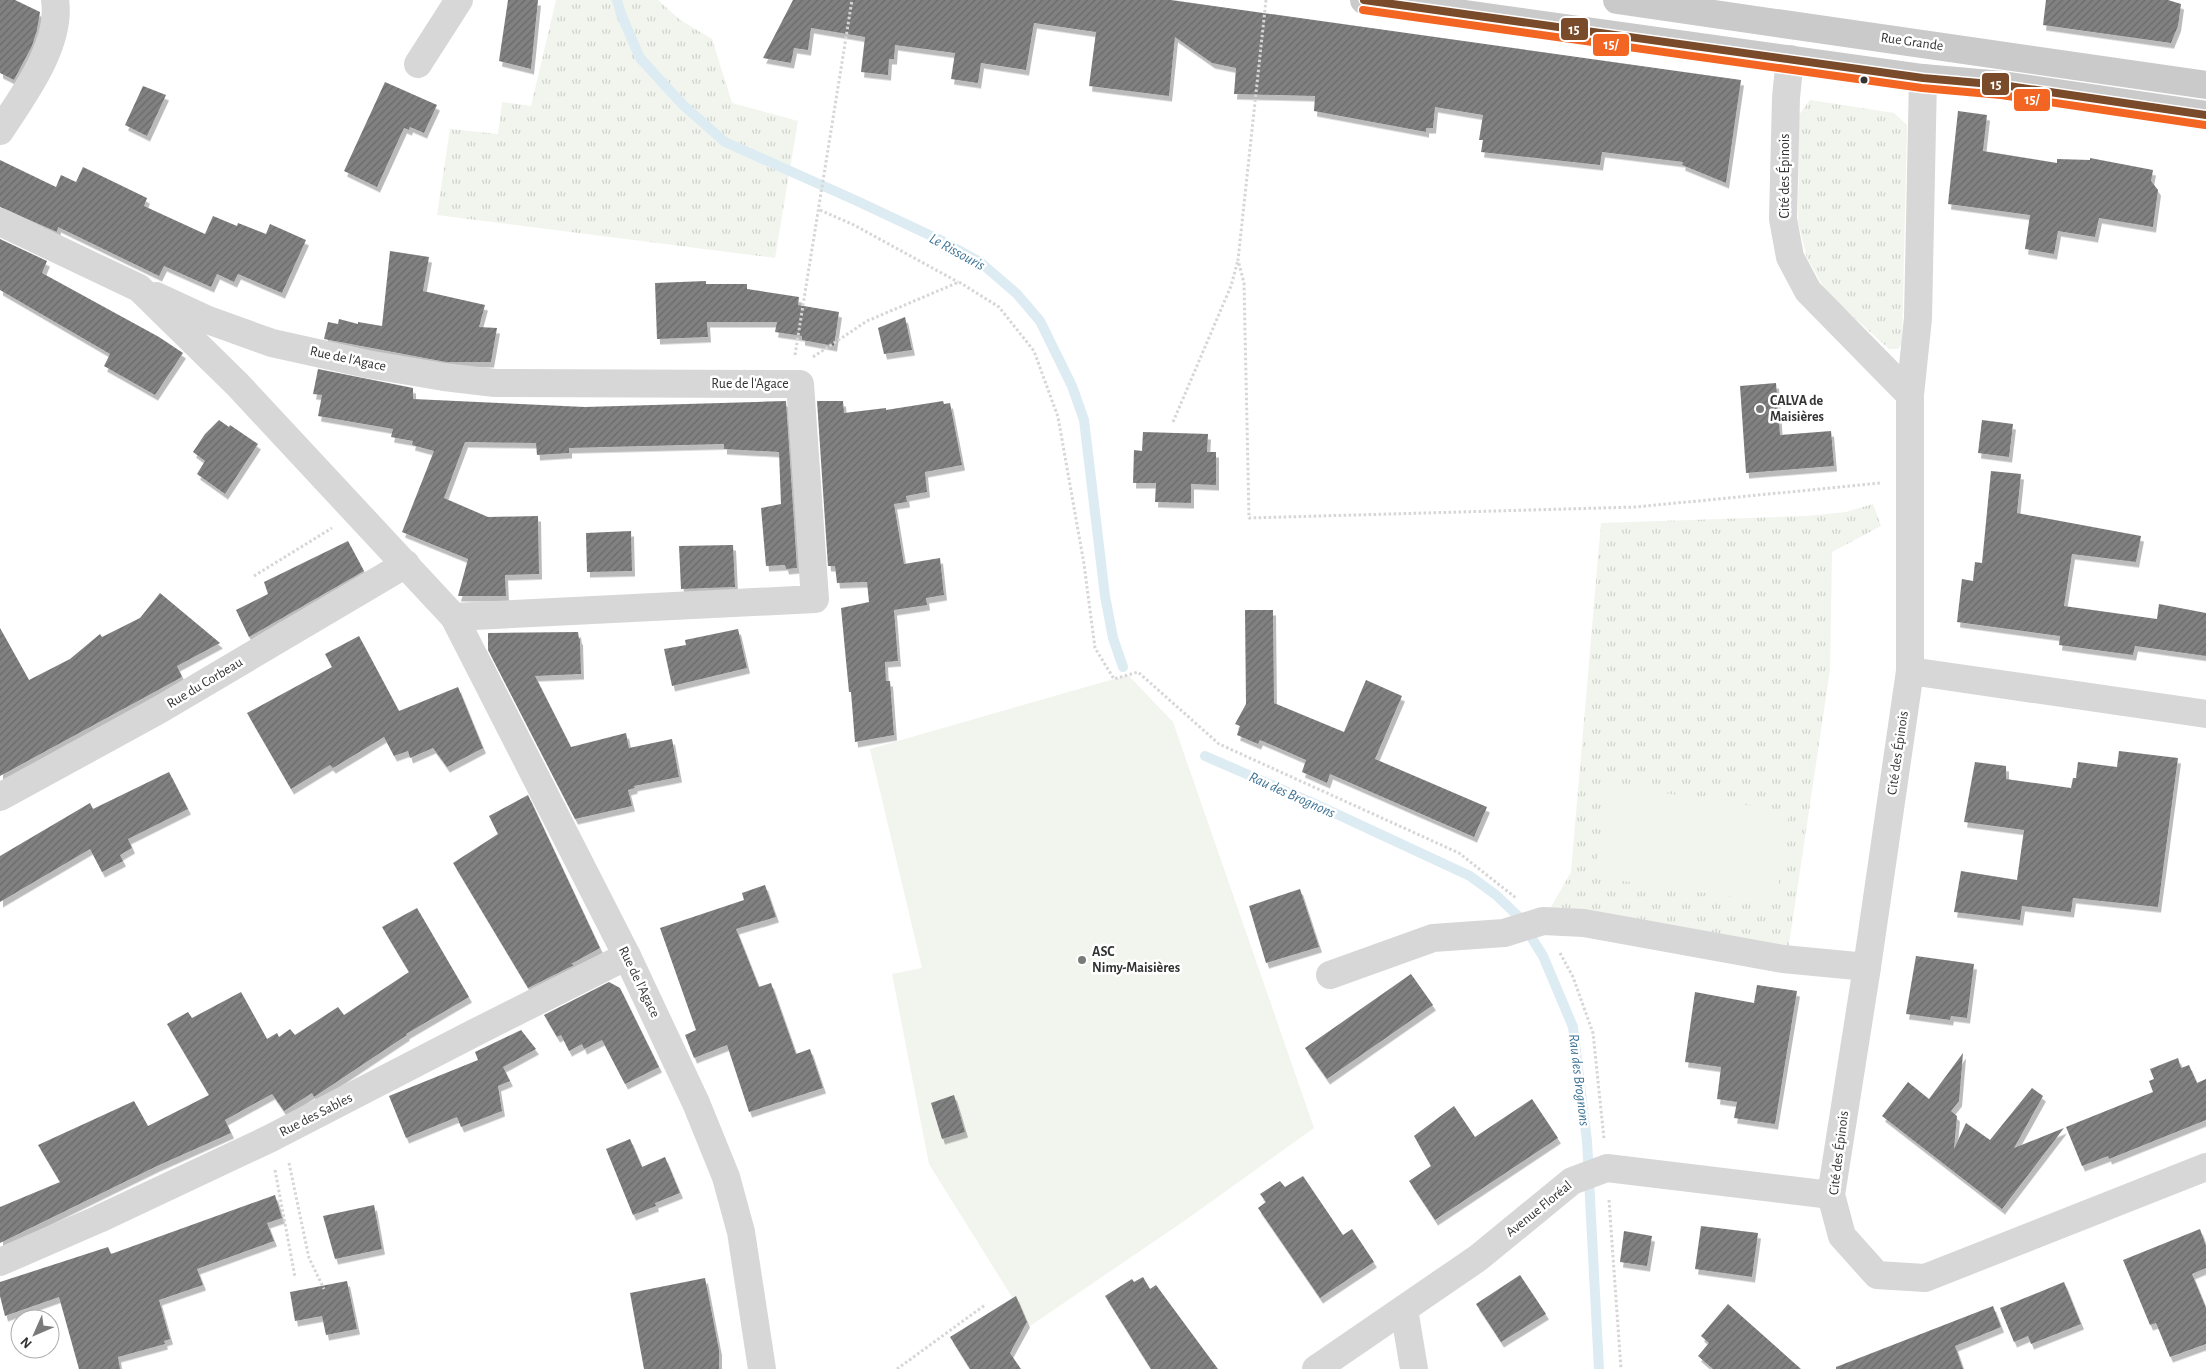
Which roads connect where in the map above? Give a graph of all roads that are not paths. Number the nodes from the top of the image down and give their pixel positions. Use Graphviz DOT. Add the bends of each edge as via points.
graph roads {
  1 [pos="55,0"];
  2 [pos="459,0"];
  3 [pos="1364,0"];
  4 [pos="1617,0"];
  5 [pos="1790,59"];
  6 [pos="418,64"];
  7 [pos="1923,78"];
  8 [pos="2206,85"];
  9 [pos="2206,115"];
  10 [pos="0,131"];
  11 [pos="0,222"];
  12 [pos="139,288"];
  13 [pos="1910,396"];
  14 [pos="406,564"];
  15 [pos="454,617"];
  16 [pos="1910,671"];
  17 [pos="2206,714"];
  18 [pos="0,797"];
  19 [pos="627,956"];
  20 [pos="1868,967"];
  21 [pos="1330,975"];
  22 [pos="2206,1166"];
  23 [pos="1831,1195"];
  24 [pos="0,1262"];
  25 [pos="1404,1309"];
  26 [pos="762,1369"];
  27 [pos="1316,1369"];
  28 [pos="1414,1369"];
  1 -- 10 [label="street" via="57,10 49,47"];
  2 -- 6 [label="street"];
  3 -- 5 [label="main road"];
  4 -- 8 [label="main road, Rue Grande"];
  5 -- 7 [label="main road"];
  5 -- 13 [label="street, Cité des Épinois" via="1783,220 1790,257 1808,291"];
  7 -- 9 [label="main road" via="2002,85"];
  7 -- 13 [label="street, Cité des Épinois" via="1918,318"];
  11 -- 12 [label="street, Rue de l'Agace"];
  12 -- 14 [label="street, Rue de l'Agace" via="238,385"];
  12 -- 15 [label="street, Rue de l'Agace" via="208,320 272,343 444,377 495,384 800,384 815,599"];
  13 -- 16 [label="street, Cité des Épinois"];
  14 -- 15 [label="street, Rue de l'Agace"];
  14 -- 18 [label="street, Rue du Corbeau" via="159,710"];
  15 -- 19 [label="street, Rue de l'Agace"];
  16 -- 17 [label="street"];
  16 -- 20 [label="street, Cité des Épinois"];
  19 -- 24 [label="street, Rue des Sables" via="276,1136"];
  19 -- 26 [label="street, Rue de l'Agace" via="696,1103 726,1177 741,1232"];
  20 -- 21 [label="street" via="1783,959 1584,923 1543,921 1504,933 1433,938"];
  20 -- 23 [label="street, Cité des Épinois"];
  22 -- 23 [label="street, Cité des Épinois" via="1926,1278 1878,1275 1842,1236"];
  23 -- 25 [label="street, Avenue Floréal" via="1607,1168 1572,1181 1478,1258"];
  25 -- 27 [label="street, Avenue Floréal"];
  25 -- 28 [label="street"];
}
